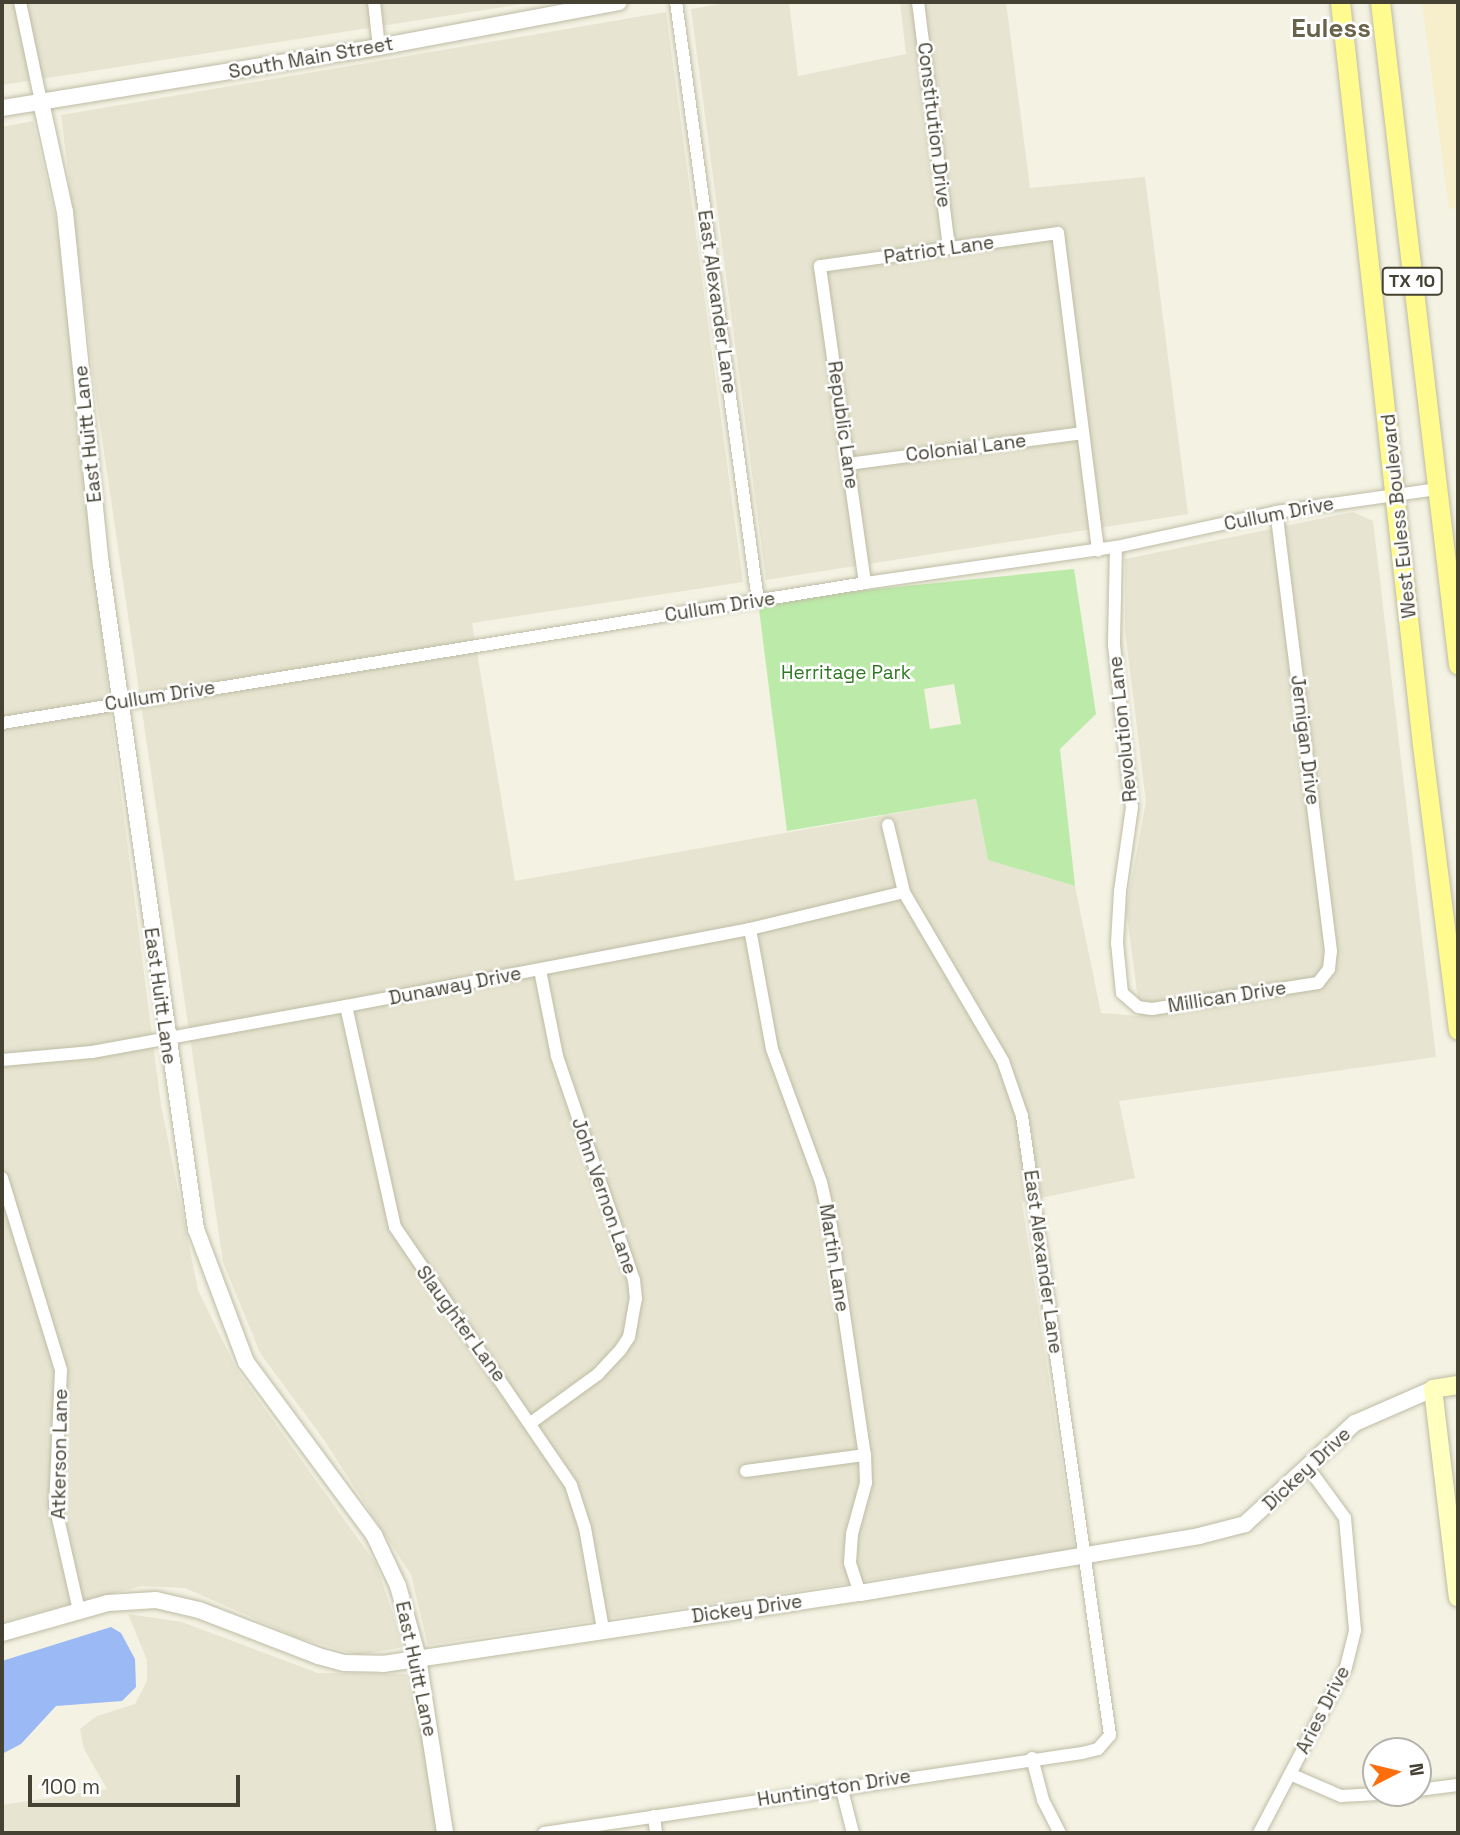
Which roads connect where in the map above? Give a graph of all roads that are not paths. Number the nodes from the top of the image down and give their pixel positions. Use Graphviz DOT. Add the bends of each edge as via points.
graph roads {
  1 [pos="20,2"];
  2 [pos="374,2"];
  3 [pos="619,2"];
  4 [pos="676,2"];
  5 [pos="918,2"];
  6 [pos="1340,2"];
  7 [pos="1380,2"];
  8 [pos="599,3"];
  9 [pos="379,47"];
  10 [pos="41,102"];
  11 [pos="2,108"];
  12 [pos="949,248"];
  13 [pos="820,267"];
  14 [pos="1083,433"];
  15 [pos="848,464"];
  16 [pos="1438,489"];
  17 [pos="1397,494"];
  18 [pos="1276,512"];
  19 [pos="1116,547"];
  20 [pos="1098,550"];
  21 [pos="865,583"];
  22 [pos="758,601"];
  23 [pos="1458,664"];
  24 [pos="120,702"];
  25 [pos="2,723"];
  26 [pos="888,825"];
  27 [pos="904,892"];
  28 [pos="750,929"];
  29 [pos="1329,969"];
  30 [pos="540,970"];
  31 [pos="1122,993"];
  32 [pos="346,1006"];
  33 [pos="1458,1030"];
  34 [pos="166,1038"];
  35 [pos="2,1060"];
  36 [pos="2,1178"];
  37 [pos="1458,1385"];
  38 [pos="1433,1389"];
  39 [pos="532,1422"];
  40 [pos="865,1455"];
  41 [pos="1307,1466"];
  42 [pos="746,1471"];
  43 [pos="1086,1555"];
  44 [pos="860,1593"];
  45 [pos="1458,1598"];
  46 [pos="79,1611"];
  47 [pos="603,1629"];
  48 [pos="2,1633"];
  49 [pos="418,1658"];
  50 [pos="1111,1727"];
  51 [pos="1032,1758"];
  52 [pos="1290,1774"];
  53 [pos="1458,1785"];
  54 [pos="841,1786"];
  55 [pos="1432,1788"];
  56 [pos="1362,1795"];
  57 [pos="654,1816"];
  58 [pos="445,1833"];
  59 [pos="544,1833"];
  60 [pos="656,1833"];
  61 [pos="853,1833"];
  62 [pos="1060,1833"];
  63 [pos="1259,1833"];
  1 -- 10 [label="street"];
  2 -- 9 [label="street"];
  3 -- 8 [label="street, South Main Street"];
  4 -- 22 [label="street, East Alexander Lane"];
  5 -- 12 [label="street, Constitution Drive"];
  6 -- 17 [label="main road, West Euless Boulevard / TX 10"];
  7 -- 16 [label="main road, West Euless Boulevard / TX 10"];
  8 -- 9 [label="street, South Main Street"];
  9 -- 10 [label="street, South Main Street"];
  10 -- 11 [label="street, South Main Street"];
  10 -- 24 [label="street, East Huitt Lane" via="65,212 101,565"];
  12 -- 13 [label="street, Patriot Lane"];
  12 -- 14 [label="street, Patriot Lane" via="1058,233"];
  13 -- 15 [label="street, Republic Lane"];
  14 -- 15 [label="street, Colonial Lane"];
  14 -- 20 [label="street"];
  15 -- 21 [label="street, Republic Lane"];
  16 -- 17 [label="street, Cullum Drive"];
  16 -- 23 [label="main road, West Euless Boulevard / TX 10"];
  17 -- 18 [label="street, Cullum Drive"];
  17 -- 33 [label="main road, West Euless Boulevard / TX 10" via="1422,745"];
  18 -- 19 [label="street, Cullum Drive"];
  18 -- 29 [label="street, Jernigan Drive" via="1331,951"];
  19 -- 20 [label="street, Cullum Drive"];
  19 -- 31 [label="street, Revolution Lane" via="1114,645 1132,807 1119,891 1117,943"];
  20 -- 21 [label="street, Cullum Drive"];
  21 -- 22 [label="street, Cullum Drive"];
  22 -- 24 [label="street, Cullum Drive"];
  24 -- 25 [label="street, Cullum Drive"];
  24 -- 34 [label="street, East Huitt Lane"];
  26 -- 27 [label="street, East Alexander Lane"];
  27 -- 28 [label="street, Dunaway Drive"];
  27 -- 43 [label="street, East Alexander Lane" via="1003,1061 1022,1116"];
  28 -- 30 [label="street, Dunaway Drive"];
  28 -- 40 [label="street, Martin Lane" via="772,1049 821,1182 831,1226"];
  29 -- 31 [label="street, Millican Drive" via="1318,984 1152,1009 1138,1007"];
  30 -- 32 [label="street, Dunaway Drive"];
  30 -- 39 [label="street, John Vernon Lane" via="557,1056 634,1280 636,1299 629,1337 621,1349 598,1374"];
  32 -- 34 [label="street, Dunaway Drive"];
  32 -- 39 [label="street, Slaughter Lane" via="395,1227"];
  34 -- 35 [label="street, Dunaway Drive"];
  34 -- 49 [label="street, East Huitt Lane" via="196,1229 230,1326 261,1384 374,1535 398,1586"];
  36 -- 46 [label="street, Atkerson Lane" via="61,1370 55,1505"];
  37 -- 38 [label="main road, Dickey Drive"];
  38 -- 41 [label="street, Dickey Drive" via="1355,1423"];
  38 -- 45 [label="main road"];
  39 -- 47 [label="street, Slaughter Lane" via="580,1509"];
  40 -- 42 [label="street"];
  40 -- 44 [label="street, Martin Lane" via="866,1483 852,1534 850,1563"];
  41 -- 43 [label="street, Dickey Drive" via="1245,1524"];
  41 -- 52 [label="street, Aries Drive" via="1345,1518 1356,1630 1346,1667"];
  43 -- 44 [label="street, Dickey Drive"];
  43 -- 50 [label="street, East Alexander Lane"];
  44 -- 47 [label="street, Dickey Drive"];
  46 -- 48 [label="street, Dickey Drive"];
  46 -- 49 [label="street, Dickey Drive" via="123,1600 172,1601 289,1648 344,1663 383,1664"];
  47 -- 49 [label="street, Dickey Drive"];
  49 -- 58 [label="street, East Huitt Lane"];
  50 -- 51 [label="street, Huntington Drive" via="1106,1743 1098,1749"];
  51 -- 54 [label="street, Huntington Drive"];
  51 -- 62 [label="street"];
  52 -- 56 [label="street" via="1341,1796"];
  52 -- 63 [label="street, Aries Drive"];
  53 -- 55 [label="street"];
  54 -- 57 [label="street, Huntington Drive"];
  54 -- 61 [label="street"];
  57 -- 59 [label="street, Huntington Drive"];
  57 -- 60 [label="street"];
}
